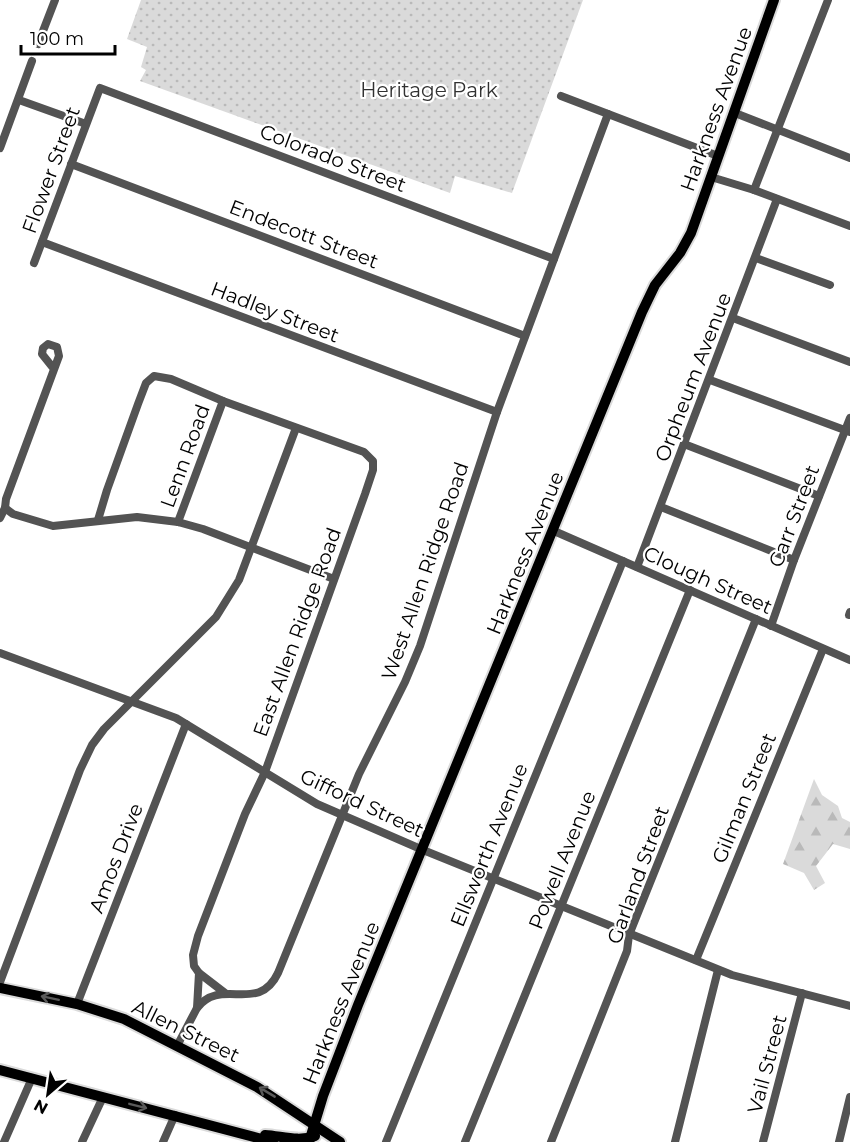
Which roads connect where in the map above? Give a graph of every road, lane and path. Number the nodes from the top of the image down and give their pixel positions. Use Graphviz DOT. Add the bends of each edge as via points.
graph roads {
  1 [pos="54,0"];
  2 [pos="774,0"];
  3 [pos="828,0"];
  4 [pos="38,44"];
  5 [pos="32,61"];
  6 [pos="100,88"];
  7 [pos="561,96"];
  8 [pos="19,100"];
  9 [pos="735,113"];
  10 [pos="608,114"];
  11 [pos="86,124"];
  12 [pos="777,129"];
  13 [pos="0,148"];
  14 [pos="718,156"];
  15 [pos="850,158"];
  16 [pos="71,164"];
  17 [pos="711,177"];
  18 [pos="754,190"];
  19 [pos="777,199"];
  20 [pos="850,226"];
  21 [pos="42,242"];
  22 [pos="756,258"];
  23 [pos="554,259"];
  24 [pos="34,263"];
  25 [pos="830,285"];
  26 [pos="733,318"];
  27 [pos="525,336"];
  28 [pos="850,362"];
  29 [pos="54,369"];
  30 [pos="710,380"];
  31 [pos="223,401"];
  32 [pos="496,412"];
  33 [pos="850,418"];
  34 [pos="296,428"];
  35 [pos="848,431"];
  36 [pos="684,444"];
  37 [pos="819,496"];
  38 [pos="661,507"];
  39 [pos="5,508"];
  40 [pos="0,518"];
  41 [pos="98,520"];
  42 [pos="178,522"];
  43 [pos="554,531"];
  44 [pos="251,548"];
  45 [pos="794,560"];
  46 [pos="622,561"];
  47 [pos="638,567"];
  48 [pos="334,579"];
  49 [pos="690,590"];
  50 [pos="756,619"];
  51 [pos="771,626"];
  52 [pos="823,649"];
  53 [pos="0,653"];
  54 [pos="850,660"];
  55 [pos="130,700"];
  56 [pos="186,724"];
  57 [pos="265,772"];
  58 [pos="342,817"];
  59 [pos="423,850"];
  60 [pos="493,878"];
  61 [pos="561,907"];
  62 [pos="629,935"];
  63 [pos="696,960"];
  64 [pos="718,970"];
  65 [pos="199,973"];
  66 [pos="0,982"];
  67 [pos="0,988"];
  68 [pos="225,993"];
  69 [pos="802,993"];
  70 [pos="77,1004"];
  71 [pos="850,1006"];
  72 [pos="197,1008"];
  73 [pos="177,1046"];
  74 [pos="0,1070"];
  75 [pos="32,1078"];
  76 [pos="103,1097"];
  77 [pos="850,1097"];
  78 [pos="175,1115"];
  79 [pos="313,1137"];
  80 [pos="245,1138"];
  81 [pos="4,1142"];
  82 [pos="82,1142"];
  83 [pos="163,1142"];
  84 [pos="273,1142"];
  85 [pos="340,1142"];
  86 [pos="386,1142"];
  87 [pos="465,1142"];
  88 [pos="551,1142"];
  89 [pos="675,1142"];
  90 [pos="763,1142"];
  91 [pos="839,1142"];
  1 -- 4 [label="street"];
  2 -- 9 [label="main road, Harkness Avenue"];
  3 -- 12 [label="street"];
  5 -- 8 [label="street"];
  6 -- 11 [label="street, Flower Street"];
  6 -- 23 [label="street, Colorado Street"];
  7 -- 10 [label="street"];
  8 -- 11 [label="street"];
  8 -- 13 [label="street"];
  9 -- 12 [label="street"];
  9 -- 14 [label="main road, Harkness Avenue"];
  10 -- 14 [label="street"];
  10 -- 23 [label="street, West Allen Ridge Road"];
  11 -- 16 [label="street, Flower Street"];
  12 -- 15 [label="street"];
  12 -- 18 [label="street"];
  14 -- 17 [label="main road, Harkness Avenue"];
  16 -- 21 [label="street, Flower Street"];
  16 -- 27 [label="street, Endecott Street"];
  17 -- 18 [label="street"];
  17 -- 43 [label="main road, Harkness Avenue" via="684,246 655,285 642,312"];
  18 -- 19 [label="street"];
  19 -- 20 [label="street"];
  19 -- 22 [label="street, Orpheum Avenue"];
  21 -- 24 [label="street, Flower Street"];
  21 -- 32 [label="street, Hadley Street"];
  22 -- 25 [label="street"];
  22 -- 26 [label="street, Orpheum Avenue"];
  23 -- 27 [label="street, West Allen Ridge Road"];
  26 -- 28 [label="street"];
  26 -- 30 [label="street, Orpheum Avenue"];
  27 -- 32 [label="street, West Allen Ridge Road"];
  29 -- 39 [label="street"];
  30 -- 35 [label="street"];
  30 -- 36 [label="street, Orpheum Avenue"];
  31 -- 34 [label="street, East Allen Ridge Road"];
  31 -- 41 [label="street, East Allen Ridge Road" via="153,376 145,385"];
  31 -- 42 [label="street, Lenn Road"];
  32 -- 58 [label="street, West Allen Ridge Road" via="420,646"];
  33 -- 35 [label="street, Carr Street"];
  34 -- 44 [label="street"];
  34 -- 48 [label="street, East Allen Ridge Road" via="364,452 373,461"];
  35 -- 37 [label="street, Carr Street"];
  36 -- 37 [label="street"];
  36 -- 38 [label="street, Orpheum Avenue"];
  37 -- 45 [label="street, Carr Street"];
  38 -- 45 [label="street"];
  38 -- 47 [label="street, Orpheum Avenue"];
  39 -- 40 [label="street"];
  39 -- 41 [label="street" via="53,526"];
  41 -- 42 [label="street" via="141,517"];
  42 -- 44 [label="street"];
  43 -- 46 [label="street, Clough Street"];
  43 -- 59 [label="main road, Harkness Avenue"];
  44 -- 48 [label="street"];
  44 -- 55 [label="street" via="239,580 216,617"];
  45 -- 51 [label="street, Carr Street"];
  46 -- 47 [label="street, Clough Street"];
  46 -- 60 [label="street, Ellsworth Avenue"];
  47 -- 49 [label="street, Clough Street"];
  48 -- 57 [label="street, East Allen Ridge Road"];
  49 -- 50 [label="street, Clough Street"];
  49 -- 61 [label="street, Powell Avenue"];
  50 -- 51 [label="street, Clough Street"];
  50 -- 62 [label="street, Garland Street"];
  51 -- 52 [label="street, Clough Street"];
  52 -- 54 [label="street, Clough Street"];
  52 -- 63 [label="street, Gilman Street"];
  53 -- 55 [label="street, Gifford Street"];
  55 -- 56 [label="street, Gifford Street"];
  55 -- 66 [label="street" via="88,752"];
  56 -- 57 [label="street, Gifford Street"];
  56 -- 70 [label="street, Amos Drive"];
  57 -- 58 [label="street, Gifford Street"];
  57 -- 65 [label="street, East Allen Ridge Road" via="197,941 194,963"];
  58 -- 59 [label="street, Gifford Street"];
  58 -- 68 [label="street, West Allen Ridge Road" via="273,982 264,991 253,994"];
  59 -- 60 [label="street, Gifford Street"];
  59 -- 79 [label="main road, Harkness Avenue" via="323,1096"];
  60 -- 61 [label="street, Gifford Street"];
  60 -- 86 [label="street, Ellsworth Avenue"];
  61 -- 62 [label="street, Gifford Street"];
  61 -- 87 [label="street, Powell Avenue"];
  62 -- 63 [label="street, Gifford Street"];
  62 -- 88 [label="street, Garland Street" via="627,951"];
  63 -- 64 [label="street, Gifford Street"];
  64 -- 69 [label="street, Gifford Street"];
  64 -- 89 [label="street"];
  65 -- 68 [label="street"];
  65 -- 72 [label="street, East Allen Ridge Road"];
  70 -- 67 [label="main road, Allen Street, one-way"];
  68 -- 72 [label="street, West Allen Ridge Road" via="207,998"];
  69 -- 71 [label="street, Gifford Street"];
  69 -- 90 [label="street, Vail Street"];
  70 -- 73 [label="main road, Allen Street" via="124,1019"];
  72 -- 73 [label="street, East Allen Ridge Road"];
  79 -- 73 [label="main road, Allen Street, one-way" via="257,1087"];
  74 -- 75 [label="main road"];
  75 -- 76 [label="main road"];
  75 -- 81 [label="street"];
  76 -- 78 [label="main road, one-way"];
  76 -- 82 [label="street"];
  77 -- 91 [label="street"];
  78 -- 80 [label="main road"];
  78 -- 83 [label="street"];
  79 -- 80 [label="main road"];
  79 -- 85 [label="main road, Allen Street"];
  80 -- 84 [label="main road"];
}
